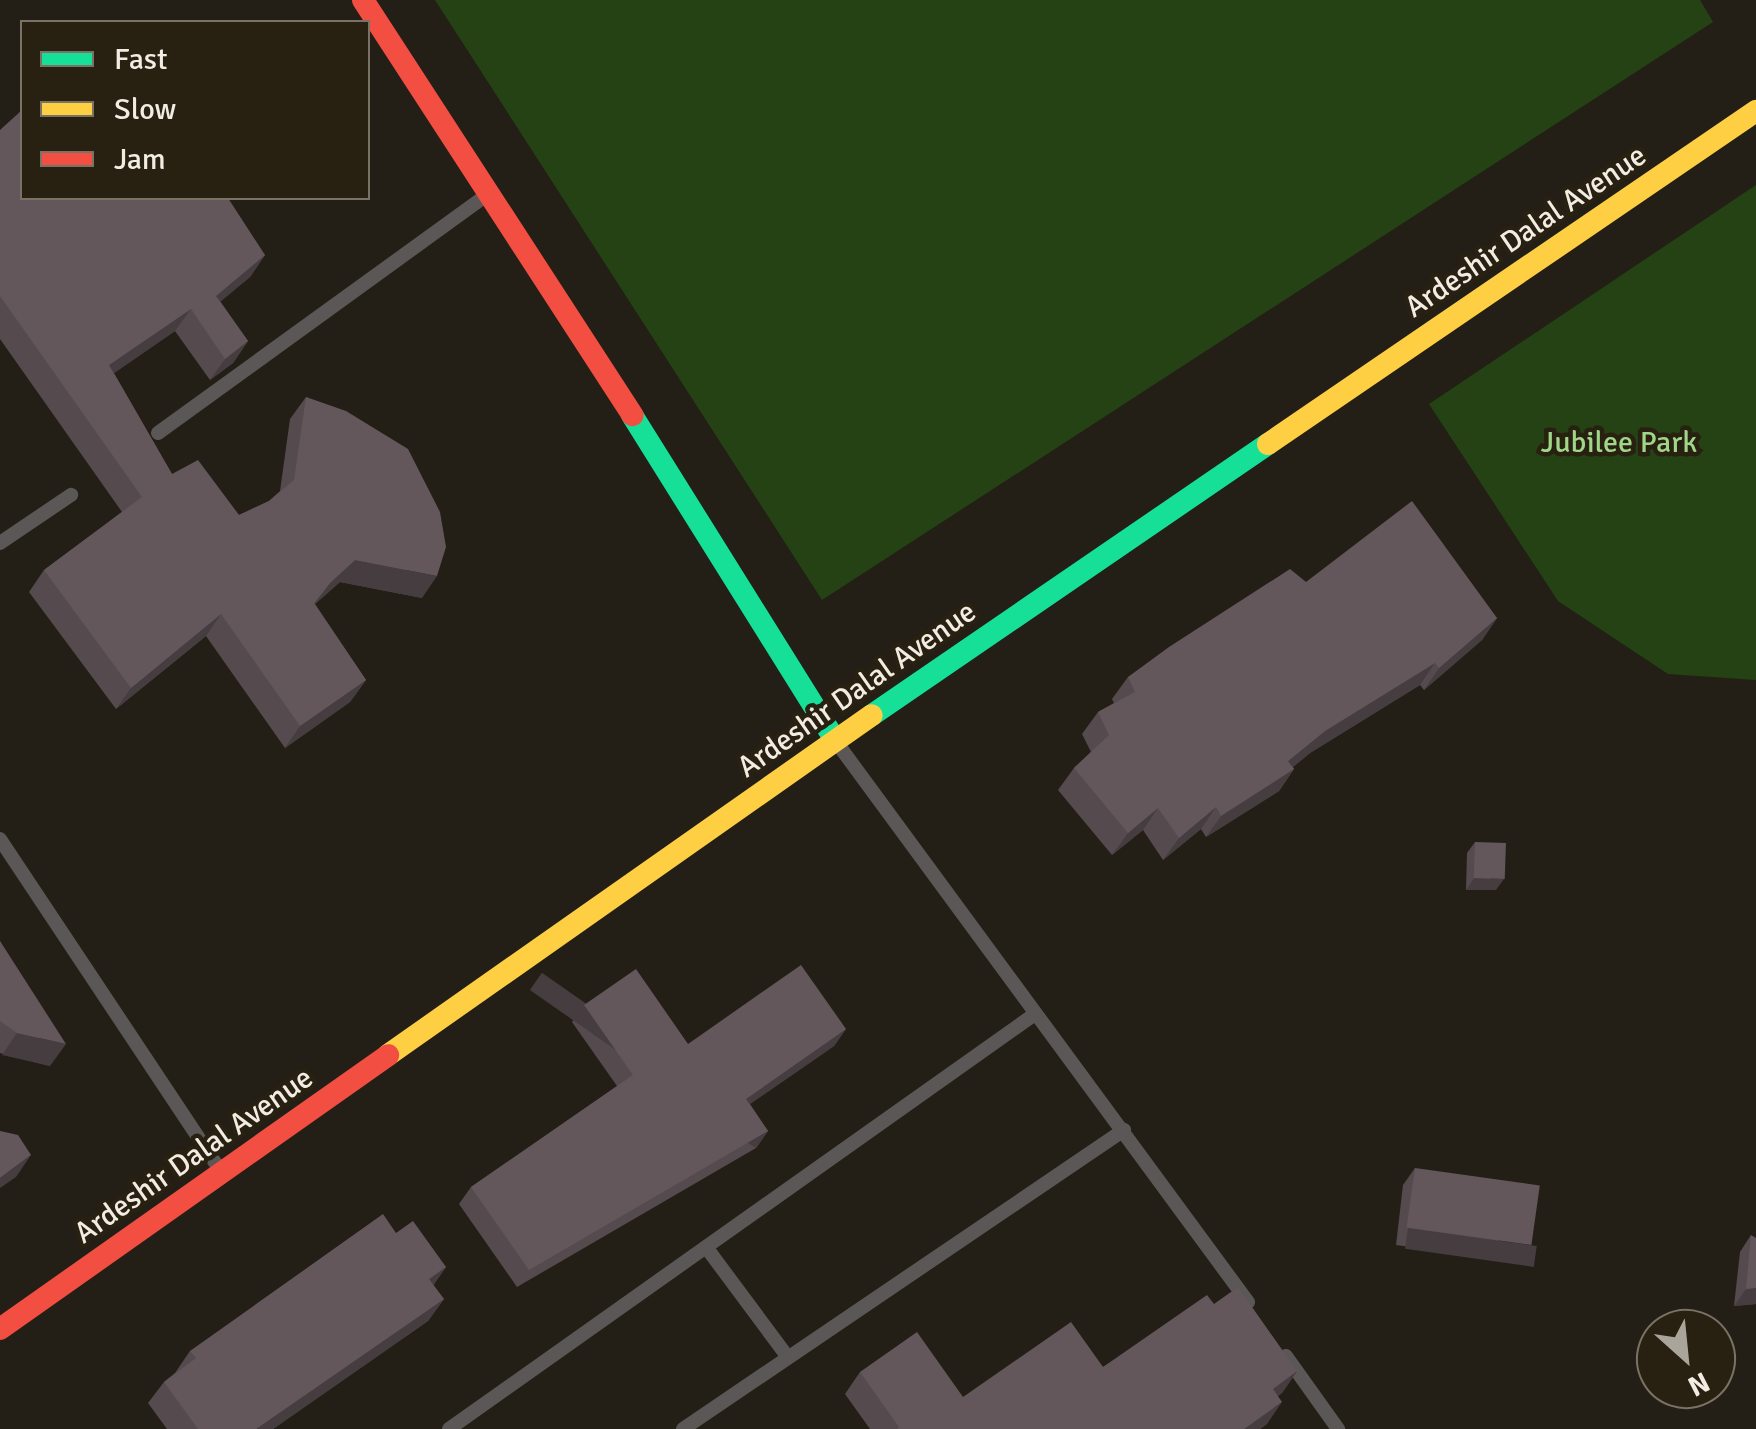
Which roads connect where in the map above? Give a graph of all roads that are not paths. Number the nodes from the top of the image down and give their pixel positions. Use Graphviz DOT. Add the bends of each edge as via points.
graph roads {
  1 [pos="363,0"];
  2 [pos="1756,111"];
  3 [pos="492,190"];
  4 [pos="158,433"];
  5 [pos="70,495"];
  6 [pos="0,542"];
  7 [pos="835,740"];
  8 [pos="0,839"];
  9 [pos="1036,1014"];
  10 [pos="1124,1130"];
  11 [pos="222,1173"];
  12 [pos="706,1246"];
  13 [pos="1260,1319"];
  14 [pos="0,1329"];
  15 [pos="1271,1335"];
  16 [pos="787,1356"];
  17 [pos="449,1429"];
  18 [pos="683,1429"];
  19 [pos="1338,1429"];
  1 -- 3 [label="street"];
  2 -- 7 [label="street, Ardeshir Dalal Avenue"];
  3 -- 4 [label="lane"];
  3 -- 7 [label="street"];
  5 -- 6 [label="lane"];
  7 -- 9 [label="lane"];
  7 -- 11 [label="street, Ardeshir Dalal Avenue"];
  8 -- 11 [label="lane"];
  9 -- 10 [label="lane"];
  9 -- 12 [label="lane"];
  10 -- 13 [label="lane"];
  10 -- 16 [label="lane"];
  11 -- 14 [label="street, Ardeshir Dalal Avenue"];
  12 -- 16 [label="lane"];
  12 -- 17 [label="lane"];
  15 -- 19 [label="lane"];
  16 -- 18 [label="lane"];
}
